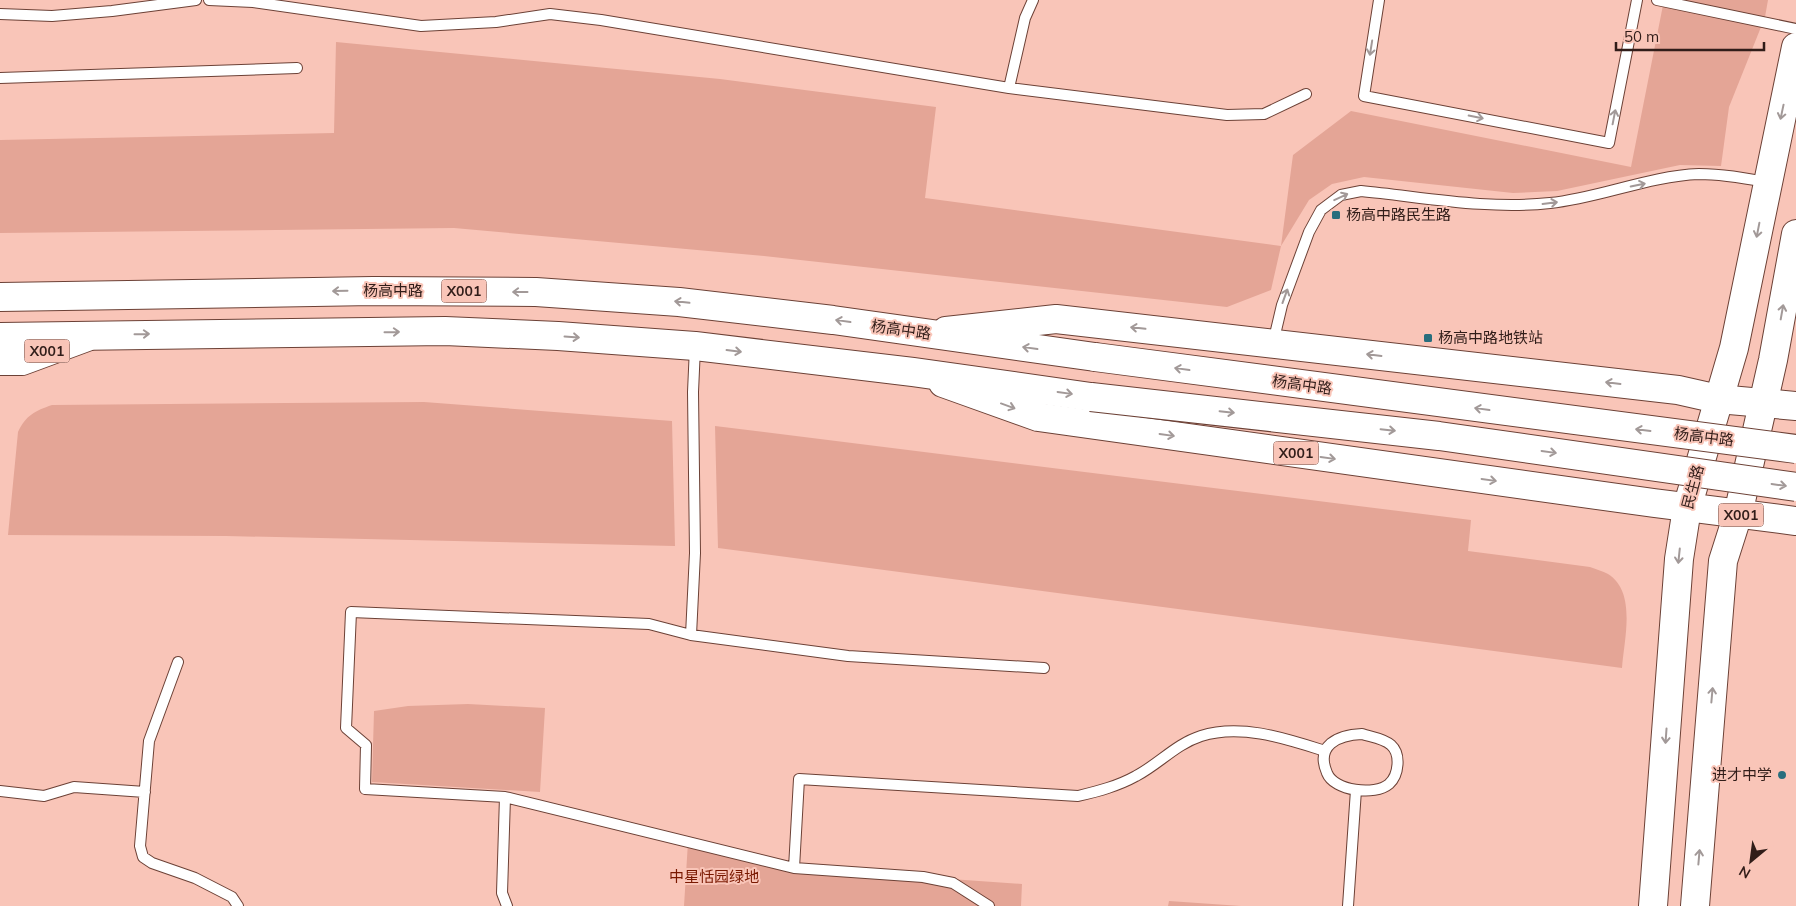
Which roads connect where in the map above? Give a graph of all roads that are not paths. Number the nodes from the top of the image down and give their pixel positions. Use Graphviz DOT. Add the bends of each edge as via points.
graph roads {
  1 [pos="196,0"];
  2 [pos="208,0"];
  3 [pos="1033,0"];
  4 [pos="1379,0"];
  5 [pos="1637,0"];
  6 [pos="1657,0"];
  7 [pos="0,14"];
  8 [pos="1796,29"];
  9 [pos="1796,47"];
  10 [pos="297,68"];
  11 [pos="0,78"];
  12 [pos="1009,88"];
  13 [pos="1306,94"];
  14 [pos="1767,182"];
  15 [pos="1796,234"];
  16 [pos="0,297"];
  17 [pos="926,333"];
  18 [pos="93,335"];
  19 [pos="0,337"];
  20 [pos="1273,343"];
  21 [pos="695,346"];
  22 [pos="0,361"];
  23 [pos="912,372"];
  24 [pos="1718,398"];
  25 [pos="1763,401"];
  26 [pos="1796,406"];
  27 [pos="1796,449"];
  28 [pos="1796,487"];
  29 [pos="1687,508"];
  30 [pos="1738,514"];
  31 [pos="1796,521"];
  32 [pos="691,635"];
  33 [pos="178,662"];
  34 [pos="1044,668"];
  35 [pos="1325,751"];
  36 [pos="1356,790"];
  37 [pos="0,792"];
  38 [pos="145,792"];
  39 [pos="505,797"];
  40 [pos="794,868"];
  41 [pos="238,906"];
  42 [pos="507,906"];
  43 [pos="988,906"];
  44 [pos="1348,906"];
  45 [pos="1653,906"];
  46 [pos="1695,906"];
  1 -- 7 [label="lane" via="52,16"];
  2 -- 12 [label="lane" via="253,2 421,26 496,22 550,14"];
  3 -- 12 [label="lane" via="1025,18"];
  4 -- 5 [label="lane, one-way" via="1364,96 1609,143"];
  6 -- 8 [label="lane"];
  9 -- 14 [label="main road, 民生路, one-way"];
  10 -- 11 [label="lane"];
  12 -- 13 [label="lane" via="1227,115 1264,114"];
  20 -- 14 [label="lane, one-way" via="1282,304 1309,232 1321,210 1341,196 1361,191 1510,206 1551,203 1697,174 1728,175"];
  14 -- 24 [label="main road, 民生路, one-way" via="1734,348"];
  25 -- 15 [label="main road, one-way"];
  17 -- 16 [label="main road, 杨高中路 / X001, one-way" via="680,302 536,292 373,291"];
  20 -- 17 [label="main road, X001, one-way" via="1056,319"];
  27 -- 17 [label="main road, 杨高中路 / X001, one-way, bridge"];
  18 -- 19 [label="main road, X001"];
  18 -- 21 [label="main road, X001, one-way" via="445,331"];
  18 -- 22 [label="main road, X001" via="22,361"];
  24 -- 20 [label="main road, X001, one-way" via="1678,390"];
  21 -- 23 [label="main road, X001, one-way"];
  21 -- 32 [label="lane" via="695,553"];
  23 -- 28 [label="main road, X001, one-way, bridge" via="1091,397 1439,436"];
  23 -- 29 [label="main road, X001, one-way" via="1038,417"];
  24 -- 25 [label="main road, X001"];
  24 -- 29 [label="main road, 民生路"];
  25 -- 26 [label="main road, X001"];
  25 -- 30 [label="main road"];
  29 -- 30 [label="main road, X001"];
  29 -- 45 [label="main road, 民生路, one-way" via="1678,559"];
  30 -- 31 [label="main road, X001"];
  46 -- 30 [label="main road, one-way" via="1723,561"];
  32 -- 34 [label="lane" via="848,656"];
  32 -- 39 [label="lane" via="649,624 351,612 346,728 366,746 365,789"];
  33 -- 38 [label="lane" via="149,740"];
  35 -- 36 [label="lane" via="1323,764 1328,776 1339,785"];
  35 -- 36 [label="lane" via="1346,734 1362,734 1392,745 1397,757 1397,771 1389,784 1376,789"];
  35 -- 40 [label="lane" via="1290,740 1239,731 1202,736 1173,749 1138,776 1108,789 1078,796 800,779"];
  36 -- 44 [label="lane"];
  37 -- 38 [label="lane" via="44,796 74,787"];
  38 -- 41 [label="lane" via="140,846 143,857 196,878 232,897"];
  39 -- 40 [label="lane"];
  39 -- 42 [label="lane" via="502,893"];
  40 -- 43 [label="lane" via="923,877 952,883"];
}
